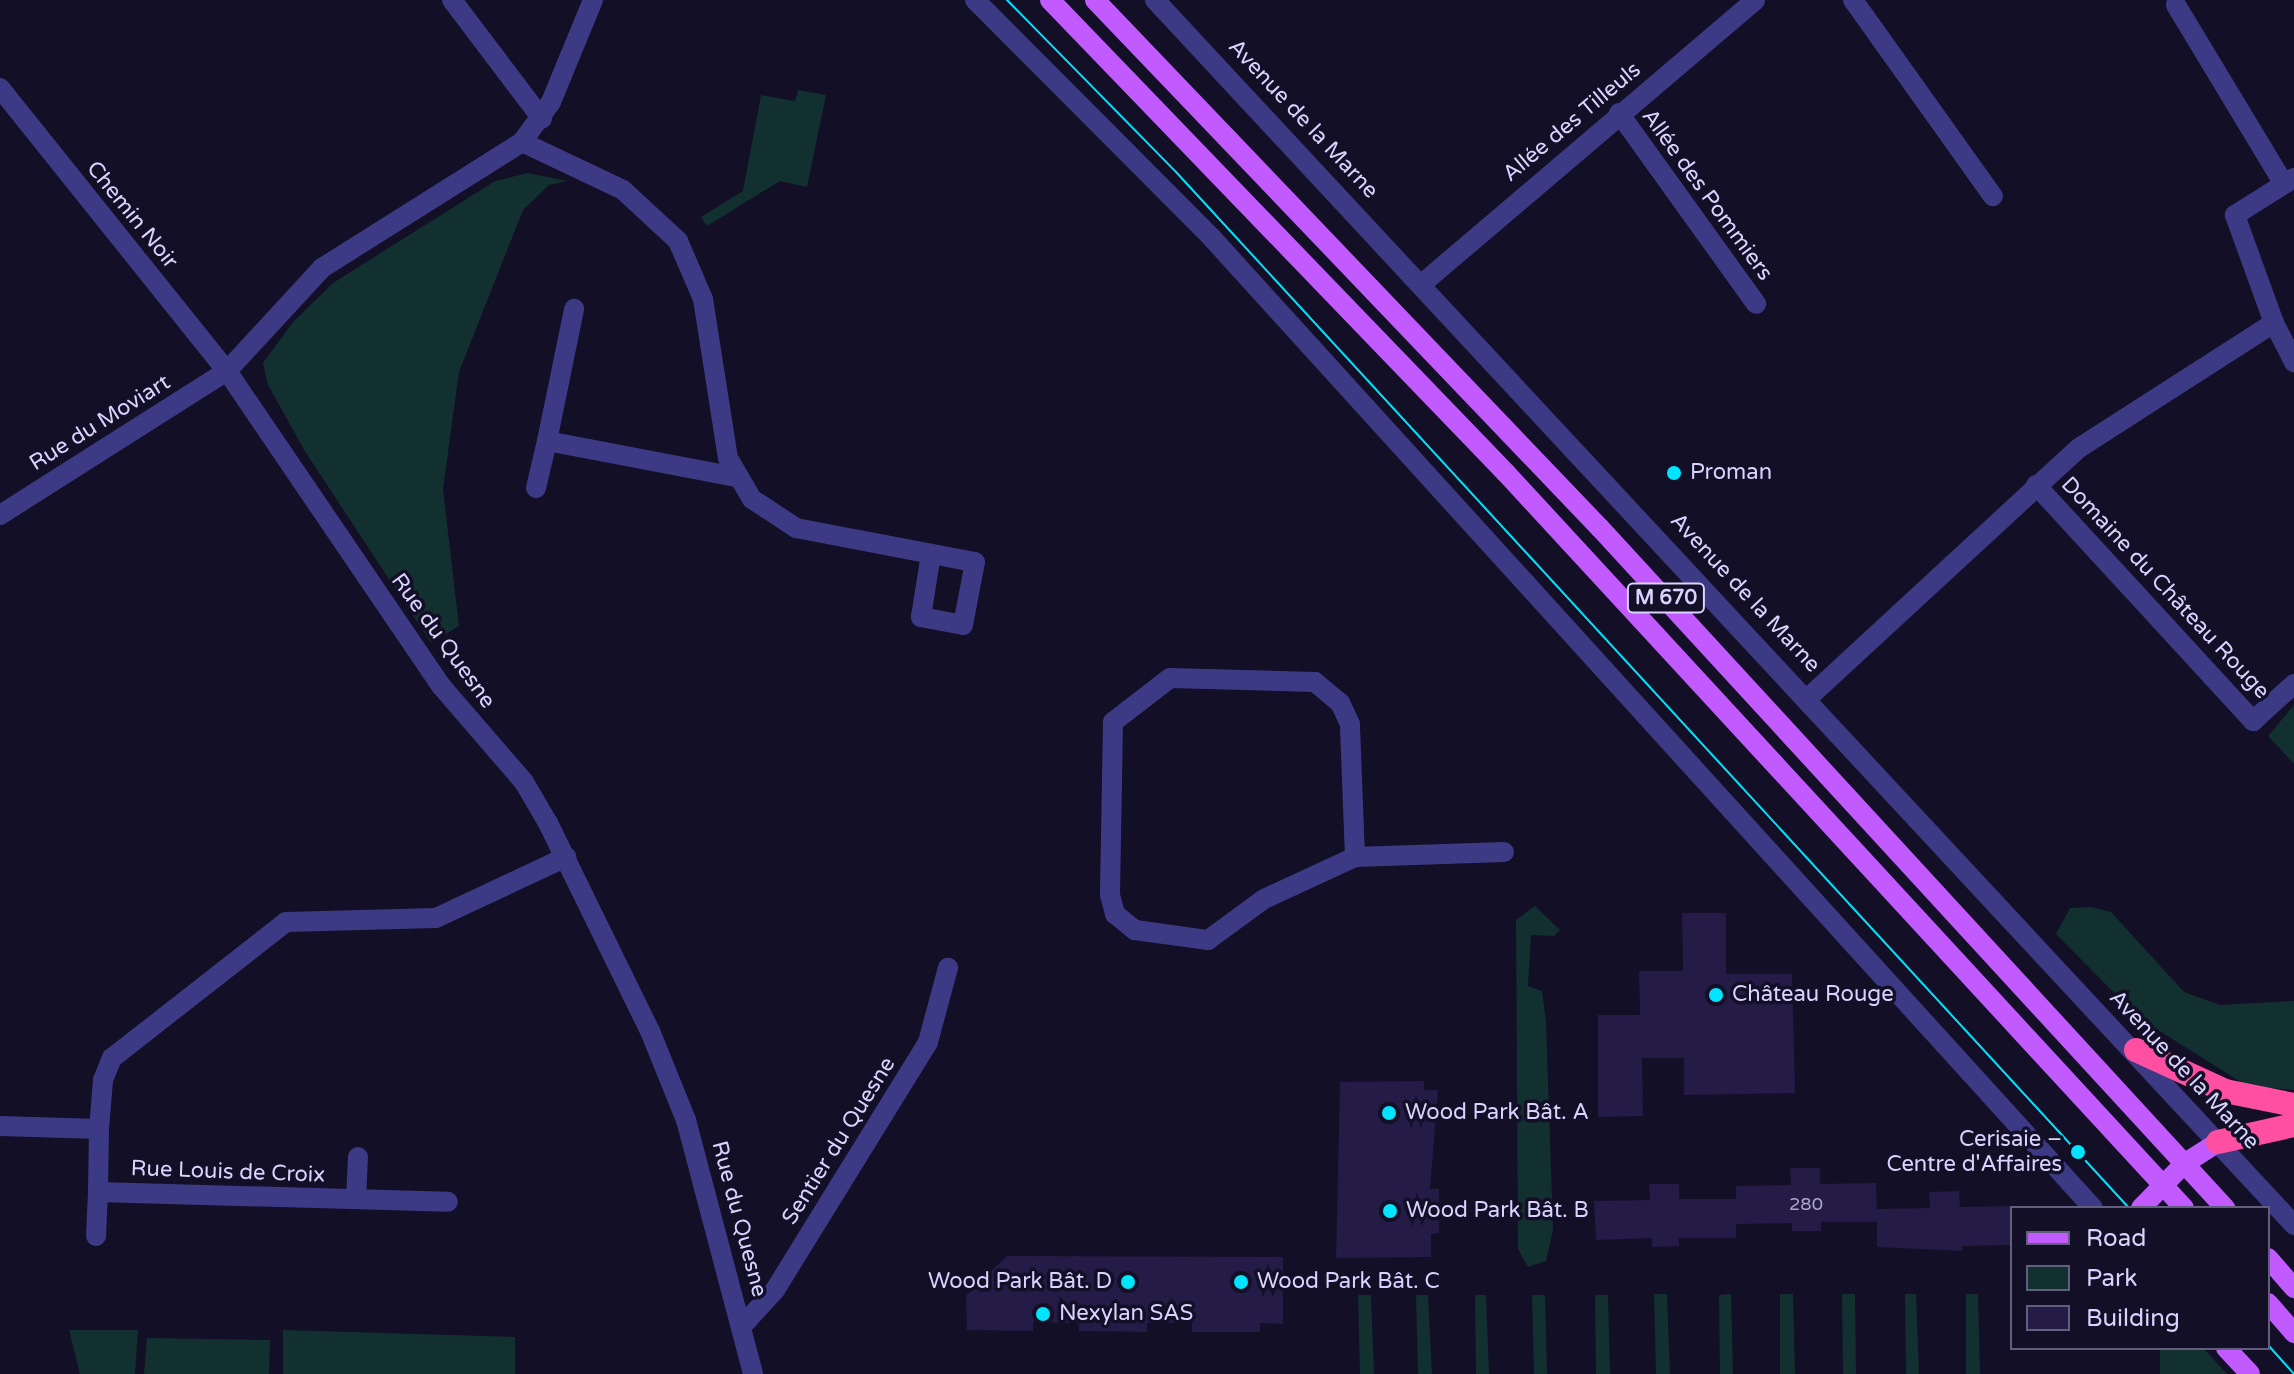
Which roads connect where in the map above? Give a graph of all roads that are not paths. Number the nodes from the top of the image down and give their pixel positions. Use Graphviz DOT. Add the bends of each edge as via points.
graph roads {
  1 [pos="452,0"];
  2 [pos="593,0"];
  3 [pos="975,0"];
  4 [pos="1050,0"];
  5 [pos="1095,0"];
  6 [pos="1155,0"];
  7 [pos="1755,0"];
  8 [pos="1853,0"];
  9 [pos="2176,5"];
  10 [pos="0,88"];
  11 [pos="1619,113"];
  12 [pos="542,119"];
  13 [pos="522,142"];
  14 [pos="2289,181"];
  15 [pos="1993,196"];
  16 [pos="1423,283"];
  17 [pos="1756,304"];
  18 [pos="574,309"];
  19 [pos="2274,323"];
  20 [pos="2294,362"];
  21 [pos="227,371"];
  22 [pos="547,441"];
  23 [pos="735,477"];
  24 [pos="2036,485"];
  25 [pos="536,488"];
  26 [pos="0,514"];
  27 [pos="931,554"];
  28 [pos="2294,684"];
  29 [pos="1809,697"];
  30 [pos="1504,852"];
  31 [pos="566,857"];
  32 [pos="1355,857"];
  33 [pos="948,968"];
  34 [pos="2136,1050"];
  35 [pos="2294,1105"];
  36 [pos="2294,1125"];
  37 [pos="0,1126"];
  38 [pos="99,1129"];
  39 [pos="2218,1142"];
  40 [pos="358,1157"];
  41 [pos="2184,1164"];
  42 [pos="2163,1184"];
  43 [pos="98,1192"];
  44 [pos="356,1199"];
  45 [pos="448,1202"];
  46 [pos="2091,1206"];
  47 [pos="2143,1206"];
  48 [pos="2182,1206"];
  49 [pos="2223,1206"];
  50 [pos="2294,1225"];
  51 [pos="96,1236"];
  52 [pos="2270,1260"];
  53 [pos="2294,1288"];
  54 [pos="2270,1305"];
  55 [pos="743,1325"];
  56 [pos="2294,1333"];
  57 [pos="2228,1350"];
  58 [pos="753,1374"];
  59 [pos="2250,1374"];
  1 -- 12 [label="street"];
  2 -- 12 [label="street"];
  3 -- 46 [label="street" via="1259,288"];
  4 -- 42 [label="main road, M 670" via="1172,119 1506,473"];
  5 -- 41 [label="main road, M 670" via="1610,539"];
  6 -- 16 [label="street, Avenue de la Marne"];
  7 -- 11 [label="street, Allée des Tilleuls"];
  8 -- 15 [label="street"];
  9 -- 14 [label="street"];
  10 -- 21 [label="street, Chemin Noir"];
  11 -- 16 [label="street, Allée des Tilleuls"];
  11 -- 17 [label="street, Allée des Pommiers"];
  12 -- 13 [label="street"];
  13 -- 21 [label="street" via="322,268"];
  13 -- 23 [label="street" via="623,190 678,241 703,299 715,402"];
  14 -- 19 [label="street" via="2235,215"];
  16 -- 29 [label="street, Avenue de la Marne"];
  18 -- 22 [label="street"];
  19 -- 20 [label="street"];
  19 -- 24 [label="street, Domaine du Château Rouge" via="2097,436"];
  21 -- 26 [label="street, Rue du Moviart"];
  21 -- 31 [label="street, Rue du Quesne" via="442,687 534,798"];
  22 -- 23 [label="street"];
  22 -- 25 [label="street"];
  23 -- 27 [label="street" via="767,512 796,528"];
  24 -- 28 [label="street, Domaine du Château Rouge" via="2253,721"];
  24 -- 29 [label="street, Domaine du Château Rouge"];
  29 -- 34 [label="street, Avenue de la Marne"];
  30 -- 32 [label="street"];
  31 -- 38 [label="street, Rue Louis de Croix" via="436,918 286,922 112,1058 103,1080"];
  31 -- 55 [label="street, Rue du Quesne" via="682,1108"];
  32 -- 32 [label="street" via="1264,899 1208,940 1127,927 1110,895 1108,740 1113,722 1170,678 1315,682 1340,703 1350,724"];
  33 -- 55 [label="street, Sentier du Quesne" via="928,1042 775,1290"];
  34 -- 35 [label="highway" via="2225,1091"];
  34 -- 39 [label="street, Avenue de la Marne"];
  36 -- 39 [label="highway"];
  37 -- 38 [label="street"];
  38 -- 43 [label="street, Rue Louis de Croix"];
  39 -- 41 [label="main road"];
  39 -- 50 [label="street, Avenue de la Marne"];
  40 -- 44 [label="street, Rue Louis de Croix"];
  41 -- 42 [label="main road"];
  41 -- 49 [label="main road, M 670"];
  42 -- 47 [label="main road"];
  42 -- 48 [label="main road, M 670"];
  43 -- 44 [label="street, Rue Louis de Croix"];
  43 -- 51 [label="street, Rue Louis de Croix"];
  44 -- 45 [label="street, Rue Louis de Croix"];
  52 -- 53 [label="main road"];
  54 -- 56 [label="main road"];
  55 -- 58 [label="street, Rue du Quesne"];
  57 -- 59 [label="main road"];
}
